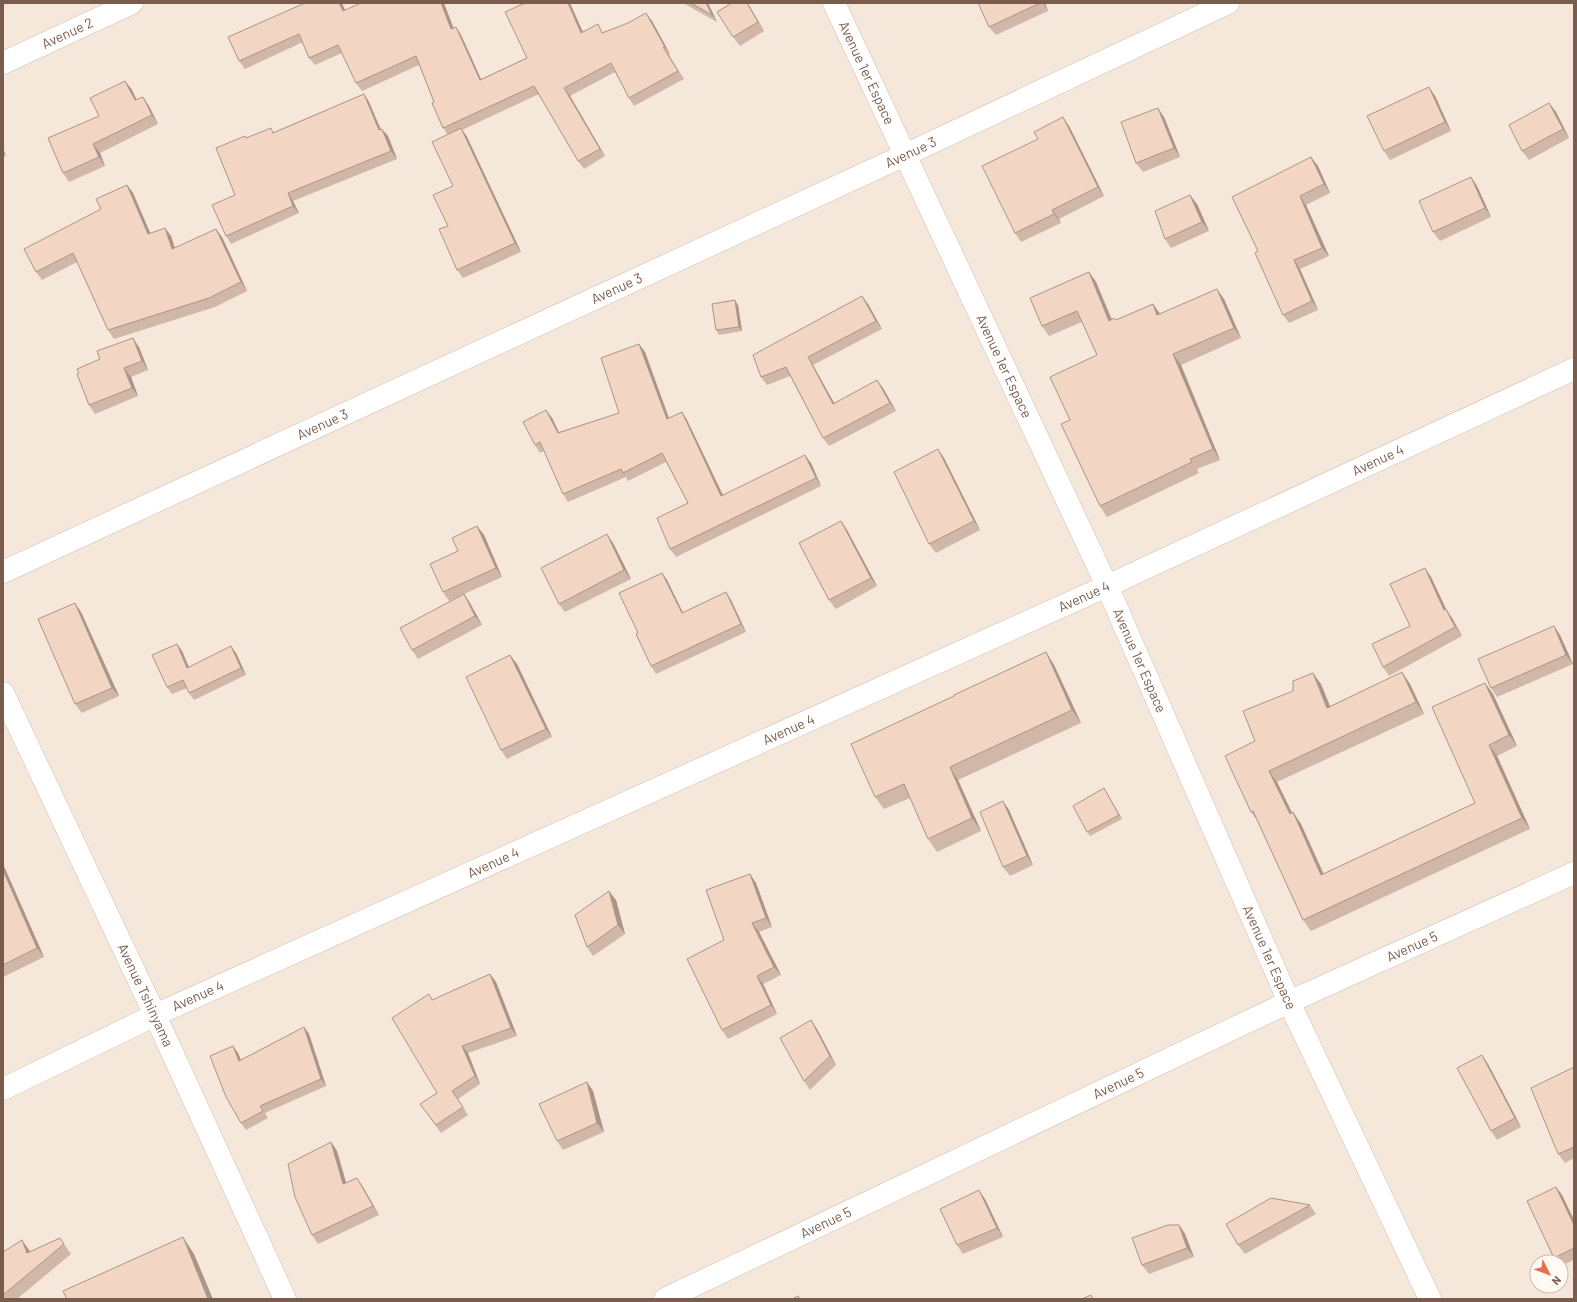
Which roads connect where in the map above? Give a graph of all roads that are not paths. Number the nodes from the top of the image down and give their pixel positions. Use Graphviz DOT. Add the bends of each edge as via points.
graph roads {
  1 [pos="132,3"];
  2 [pos="834,3"];
  3 [pos="1228,3"];
  4 [pos="3,63"];
  5 [pos="905,155"];
  6 [pos="1574,369"];
  7 [pos="3,572"];
  8 [pos="1107,586"];
  9 [pos="3,693"];
  10 [pos="1574,874"];
  11 [pos="1289,1002"];
  12 [pos="155,1015"];
  13 [pos="3,1089"];
  14 [pos="285,1299"];
  15 [pos="665,1299"];
  16 [pos="1430,1299"];
  1 -- 4 [label="street, Avenue 2"];
  2 -- 5 [label="street, Avenue 1er Espace"];
  3 -- 5 [label="street, Avenue 3"];
  5 -- 7 [label="street, Avenue 3"];
  5 -- 8 [label="street, Avenue 1er Espace"];
  6 -- 8 [label="street, Avenue 4"];
  8 -- 11 [label="street, Avenue 1er Espace"];
  8 -- 12 [label="street, Avenue 4"];
  9 -- 12 [label="street, Avenue Tshinyama"];
  10 -- 11 [label="street, Avenue 5"];
  11 -- 15 [label="street, Avenue 5"];
  11 -- 16 [label="street, Avenue 1er Espace"];
  12 -- 13 [label="street, Avenue 4"];
  12 -- 14 [label="street, Avenue Tshinyama"];
}
